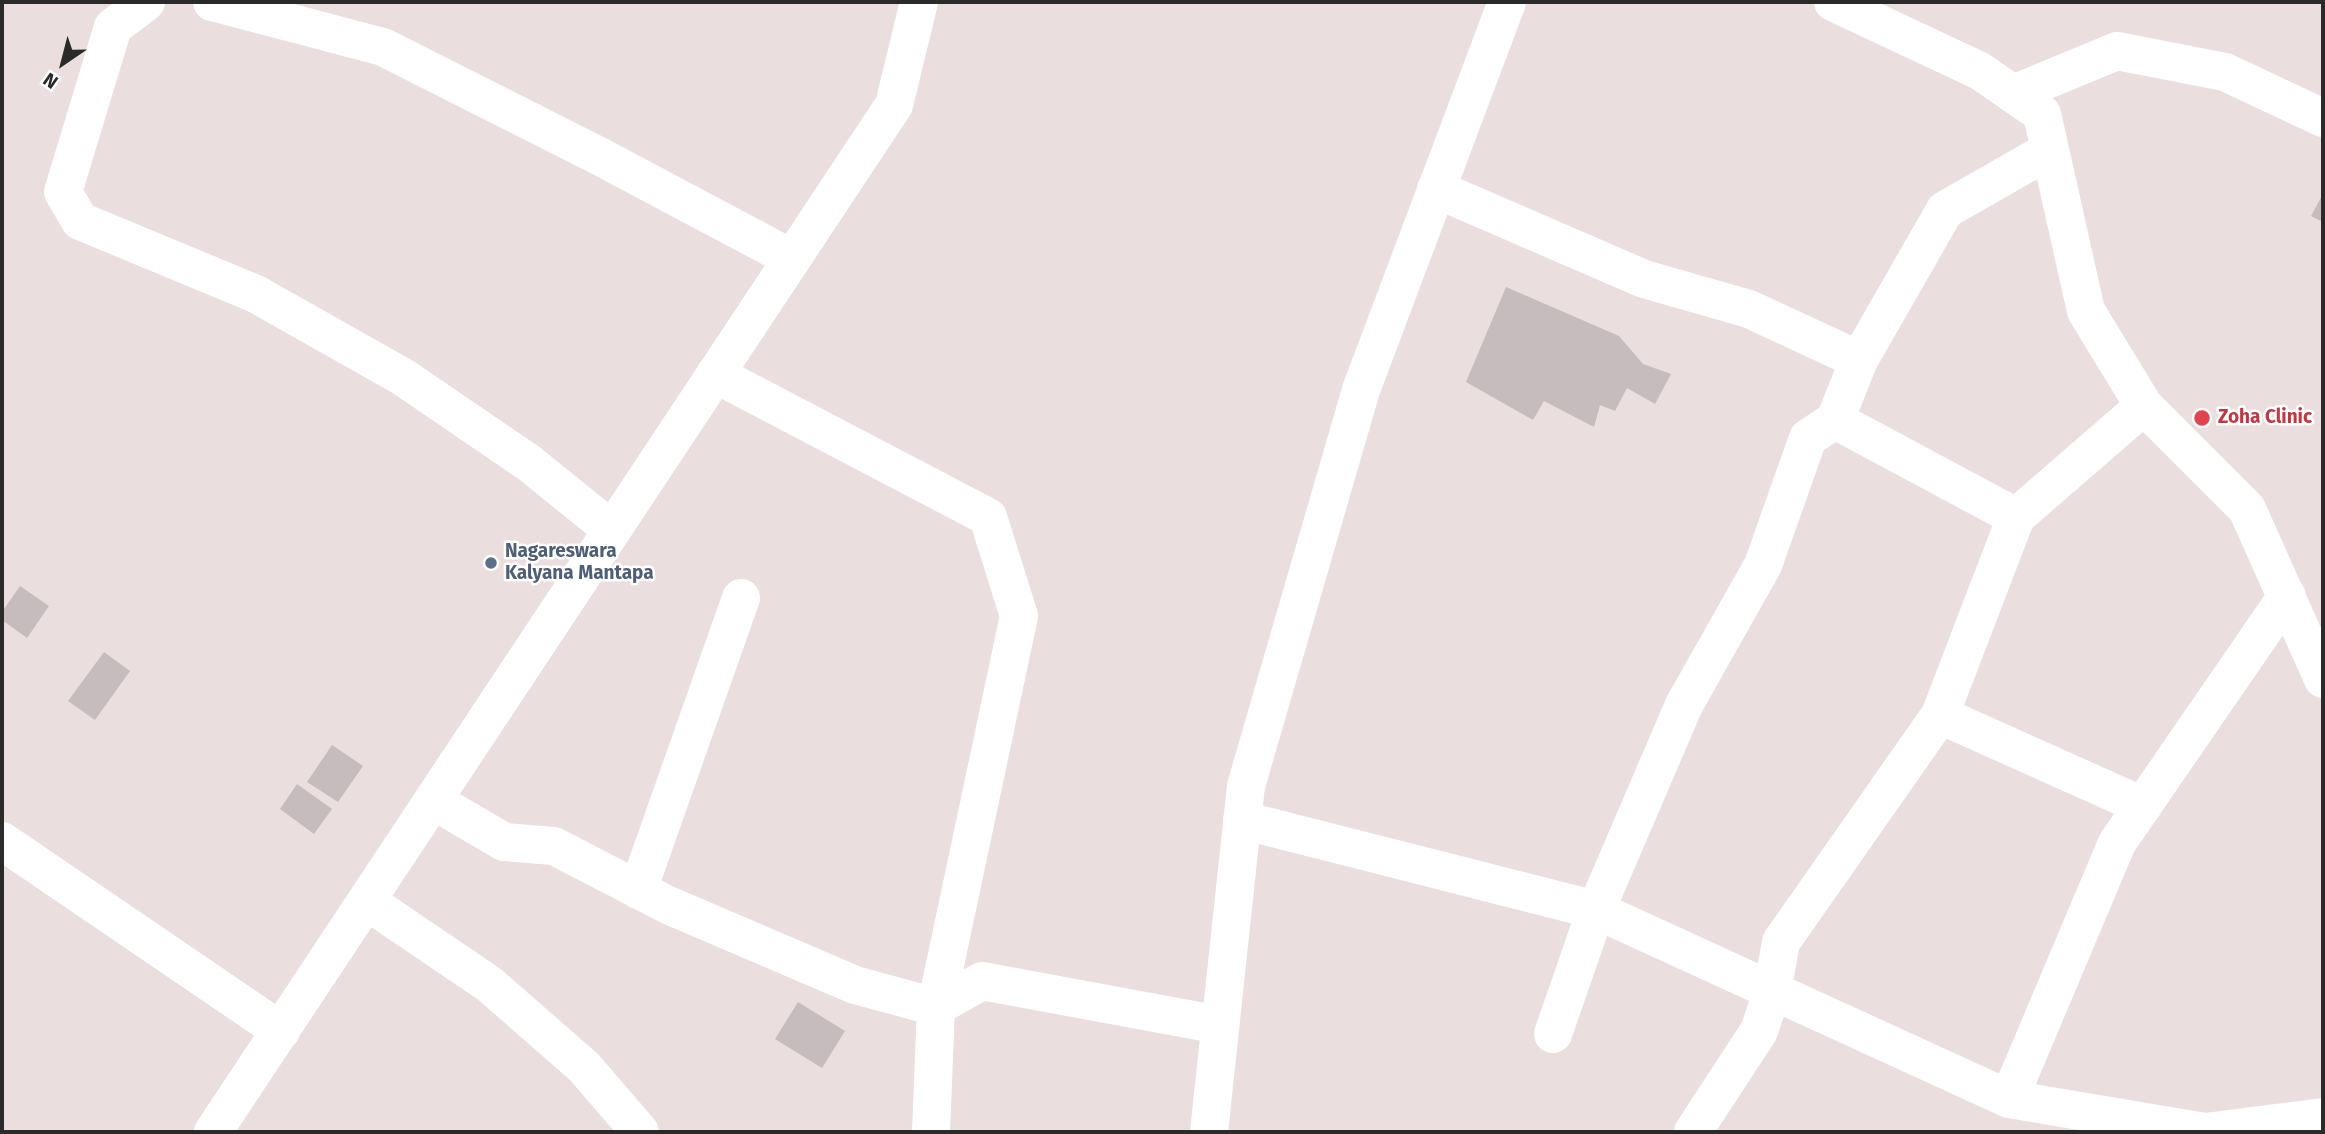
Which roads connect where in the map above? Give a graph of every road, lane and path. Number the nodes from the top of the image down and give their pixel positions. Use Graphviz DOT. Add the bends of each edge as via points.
graph roads {
  1 [pos="146,2"];
  2 [pos="212,2"];
  3 [pos="919,2"];
  4 [pos="1507,2"];
  5 [pos="1833,2"];
  6 [pos="2013,94"];
  7 [pos="2323,118"];
  8 [pos="2050,150"];
  9 [pos="1436,189"];
  10 [pos="791,258"];
  11 [pos="1859,360"];
  12 [pos="715,374"];
  13 [pos="2144,406"];
  14 [pos="1835,420"];
  15 [pos="2015,517"];
  16 [pos="612,530"];
  17 [pos="2287,596"];
  18 [pos="741,598"];
  19 [pos="2323,678"];
  20 [pos="1940,715"];
  21 [pos="434,801"];
  22 [pos="2143,806"];
  23 [pos="1242,820"];
  24 [pos="2,841"];
  25 [pos="638,890"];
  26 [pos="368,902"];
  27 [pos="1596,909"];
  28 [pos="1772,992"];
  29 [pos="936,1006"];
  30 [pos="1220,1025"];
  31 [pos="281,1031"];
  32 [pos="1553,1034"];
  33 [pos="2009,1099"];
  34 [pos="2323,1117"];
  35 [pos="213,1132"];
  36 [pos="640,1132"];
  37 [pos="931,1132"];
  38 [pos="1209,1132"];
  39 [pos="1693,1132"];
  1 -- 16 [label="street" via="113,27 63,192 80,221 256,294 403,377 529,463"];
  2 -- 10 [label="street" via="383,47"];
  3 -- 10 [label="street" via="894,105"];
  4 -- 9 [label="street"];
  5 -- 6 [label="street" via="1980,71"];
  6 -- 7 [label="street" via="2118,51 2225,72"];
  6 -- 8 [label="street" via="2042,114"];
  8 -- 11 [label="street" via="1945,210"];
  8 -- 13 [label="street" via="2086,311"];
  9 -- 11 [label="street" via="1644,279 1749,309"];
  9 -- 23 [label="street" via="1361,390 1246,786"];
  10 -- 12 [label="street"];
  11 -- 14 [label="street"];
  12 -- 16 [label="street"];
  12 -- 29 [label="street" via="988,517 1019,616"];
  13 -- 15 [label="street"];
  13 -- 17 [label="street" via="2247,509"];
  14 -- 15 [label="street"];
  14 -- 27 [label="street" via="1808,438 1763,565 1684,705"];
  15 -- 20 [label="street"];
  16 -- 21 [label="street"];
  17 -- 19 [label="street"];
  17 -- 22 [label="street"];
  18 -- 25 [label="street"];
  20 -- 22 [label="street"];
  20 -- 28 [label="street" via="1781,942"];
  21 -- 25 [label="street" via="505,842 554,846"];
  21 -- 26 [label="street"];
  22 -- 33 [label="street" via="2117,843"];
  23 -- 27 [label="street"];
  23 -- 30 [label="street"];
  24 -- 31 [label="street"];
  25 -- 29 [label="street" via="855,985"];
  26 -- 31 [label="street"];
  26 -- 36 [label="street" via="489,984 584,1068"];
  27 -- 28 [label="street"];
  27 -- 32 [label="street"];
  28 -- 33 [label="street"];
  28 -- 39 [label="street" via="1759,1031"];
  29 -- 30 [label="street" via="982,981"];
  29 -- 37 [label="street"];
  30 -- 38 [label="street"];
  31 -- 35 [label="street"];
  33 -- 34 [label="street" via="2204,1132"];
}
